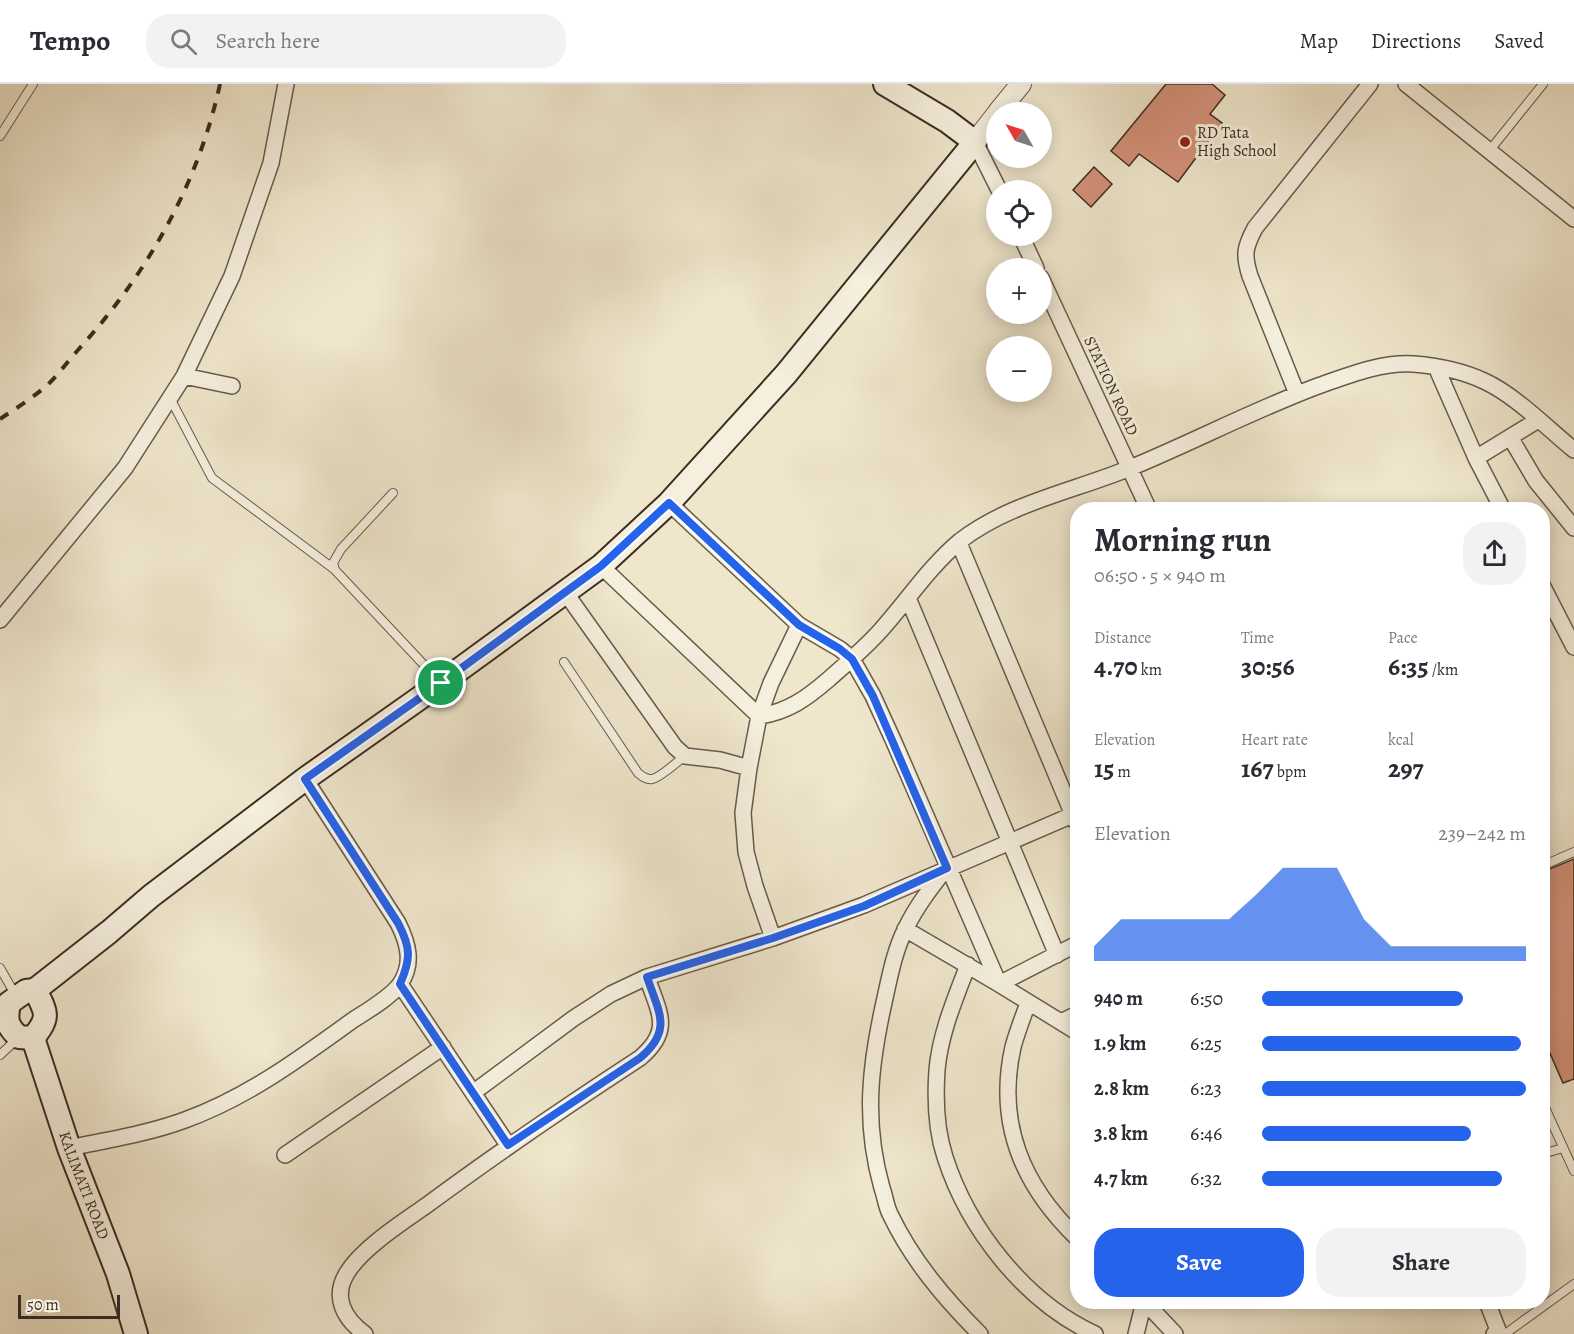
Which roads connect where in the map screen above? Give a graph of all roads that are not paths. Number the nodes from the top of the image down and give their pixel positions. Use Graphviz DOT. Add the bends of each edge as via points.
graph roads {
  1 [pos="33,84"];
  2 [pos="286,84"];
  3 [pos="885,84"];
  4 [pos="1021,84"];
  5 [pos="1370,84"];
  6 [pos="1406,84"];
  7 [pos="1544,84"];
  8 [pos="1007,102"];
  9 [pos="986,128"];
  10 [pos="0,136"];
  11 [pos="975,142"];
  12 [pos="1490,150"];
  13 [pos="994,180"];
  14 [pos="1574,219"];
  15 [pos="1052,301"];
  16 [pos="1436,367"];
  17 [pos="184,376"];
  18 [pos="232,386"];
  19 [pos="1297,394"];
  20 [pos="170,398"];
  21 [pos="1538,420"];
  22 [pos="1510,437"];
  23 [pos="1574,450"];
  24 [pos="1476,458"];
  25 [pos="1130,468"];
  26 [pos="393,493"];
  27 [pos="1145,502"];
  28 [pos="1499,502"];
  29 [pos="669,503"];
  30 [pos="1574,528"];
  31 [pos="959,543"];
  32 [pos="601,566"];
  33 [pos="335,570"];
  34 [pos="565,592"];
  35 [pos="908,598"];
  36 [pos="1550,600"];
  37 [pos="0,620"];
  38 [pos="799,625"];
  39 [pos="1574,647"];
  40 [pos="852,659"];
  41 [pos="564,663"];
  42 [pos="441,683"];
  43 [pos="759,716"];
  44 [pos="685,756"];
  45 [pos="749,768"];
  46 [pos="305,779"];
  47 [pos="1070,803"];
  48 [pos="1070,819"];
  49 [pos="1011,843"];
  50 [pos="1574,852"];
  51 [pos="1550,862"];
  52 [pos="947,868"];
  53 [pos="905,929"];
  54 [pos="773,938"];
  55 [pos="1070,948"];
  56 [pos="1057,955"];
  57 [pos="968,965"];
  58 [pos="0,968"];
  59 [pos="647,977"];
  60 [pos="400,984"];
  61 [pos="999,984"];
  62 [pos="26,993"];
  63 [pos="1028,1003"];
  64 [pos="1070,1018"];
  65 [pos="1061,1022"];
  66 [pos="1070,1028"];
  67 [pos="26,1037"];
  68 [pos="442,1047"];
  69 [pos="0,1055"];
  70 [pos="474,1092"];
  71 [pos="1550,1119"];
  72 [pos="508,1145"];
  73 [pos="69,1148"];
  74 [pos="1563,1148"];
  75 [pos="1550,1152"];
  76 [pos="285,1155"];
  77 [pos="1574,1171"];
  78 [pos="1070,1230"];
  79 [pos="1574,1284"];
  80 [pos="1550,1300"];
  81 [pos="1142,1309"];
  82 [pos="1151,1309"];
  83 [pos="1490,1309"];
  84 [pos="1536,1309"];
  85 [pos="1499,1333"];
  86 [pos="136,1334"];
  87 [pos="365,1334"];
  88 [pos="980,1334"];
  89 [pos="1095,1334"];
  90 [pos="1136,1334"];
  91 [pos="1175,1334"];
  1 -- 10 [label="lane"];
  2 -- 17 [label="street" via="271,163 232,276"];
  3 -- 11 [label="main road"];
  4 -- 8 [label="street"];
  5 -- 19 [label="street" via="1255,228 1245,247 1245,262"];
  6 -- 12 [label="street"];
  7 -- 12 [label="lane"];
  9 -- 11 [label="street"];
  11 -- 13 [label="street"];
  11 -- 29 [label="main road" via="786,374"];
  12 -- 14 [label="street"];
  15 -- 25 [label="street, STATION ROAD"];
  16 -- 19 [label="street" via="1383,365"];
  16 -- 21 [label="street" via="1485,381"];
  16 -- 24 [label="street"];
  17 -- 18 [label="street"];
  17 -- 20 [label="street"];
  19 -- 25 [label="street"];
  20 -- 33 [label="lane" via="212,478"];
  20 -- 37 [label="street" via="125,468"];
  21 -- 22 [label="street"];
  21 -- 23 [label="street"];
  22 -- 24 [label="street"];
  22 -- 30 [label="street" via="1536,481"];
  24 -- 28 [label="street"];
  25 -- 27 [label="street, STATION ROAD"];
  25 -- 31 [label="street" via="1016,509"];
  26 -- 33 [label="lane" via="336,555"];
  29 -- 32 [label="main road"];
  29 -- 38 [label="street"];
  31 -- 35 [label="street"];
  31 -- 47 [label="street"];
  32 -- 34 [label="main road"];
  32 -- 43 [label="street"];
  33 -- 42 [label="lane"];
  34 -- 42 [label="main road"];
  34 -- 44 [label="street"];
  35 -- 40 [label="street"];
  35 -- 49 [label="street"];
  36 -- 39 [label="street"];
  38 -- 40 [label="street"];
  38 -- 43 [label="street"];
  40 -- 43 [label="street" via="796,705"];
  40 -- 52 [label="street" via="873,696"];
  41 -- 44 [label="lane" via="638,773 652,779"];
  42 -- 46 [label="main road"];
  43 -- 45 [label="street"];
  44 -- 45 [label="street"];
  45 -- 54 [label="street" via="743,813 746,852"];
  46 -- 60 [label="street" via="407,939 409,953"];
  46 -- 62 [label="main road"];
  48 -- 49 [label="street"];
  49 -- 52 [label="street"];
  49 -- 56 [label="street"];
  50 -- 51 [label="lane"];
  52 -- 53 [label="street"];
  52 -- 54 [label="street" via="864,906"];
  52 -- 61 [label="street"];
  53 -- 57 [label="street"];
  53 -- 88 [label="street" via="878,1030 869,1101 874,1160 889,1212 915,1259"];
  54 -- 59 [label="street"];
  55 -- 56 [label="street"];
  56 -- 61 [label="street"];
  57 -- 61 [label="street"];
  57 -- 89 [label="street" via="948,1020 937,1068 937,1111 945,1156 967,1208 1009,1269 1050,1306"];
  58 -- 62 [label="lane"];
  59 -- 70 [label="street" via="574,1018"];
  59 -- 72 [label="street" via="661,1019 654,1046"];
  60 -- 68 [label="street"];
  60 -- 73 [label="street" via="287,1068 234,1100 183,1121"];
  61 -- 63 [label="street"];
  62 -- 67 [label="main road" via="45,1014 45,1024"];
  62 -- 67 [label="main road" via="9,1003 7,1016 11,1030"];
  63 -- 65 [label="street"];
  63 -- 78 [label="street" via="1013,1047 1008,1091 1011,1130 1024,1171"];
  64 -- 65 [label="street"];
  65 -- 66 [label="street"];
  67 -- 69 [label="lane"];
  67 -- 73 [label="main road, KALIMATI ROAD"];
  68 -- 70 [label="street"];
  68 -- 76 [label="street"];
  70 -- 72 [label="street"];
  71 -- 74 [label="lane"];
  72 -- 87 [label="street" via="396,1228 347,1272 339,1293 344,1314"];
  73 -- 86 [label="main road, KALIMATI ROAD" via="118,1274"];
  74 -- 75 [label="lane"];
  74 -- 77 [label="lane"];
  79 -- 80 [label="lane"];
  81 -- 90 [label="street"];
  82 -- 91 [label="street"];
  83 -- 85 [label="street"];
  84 -- 85 [label="lane"];
}
